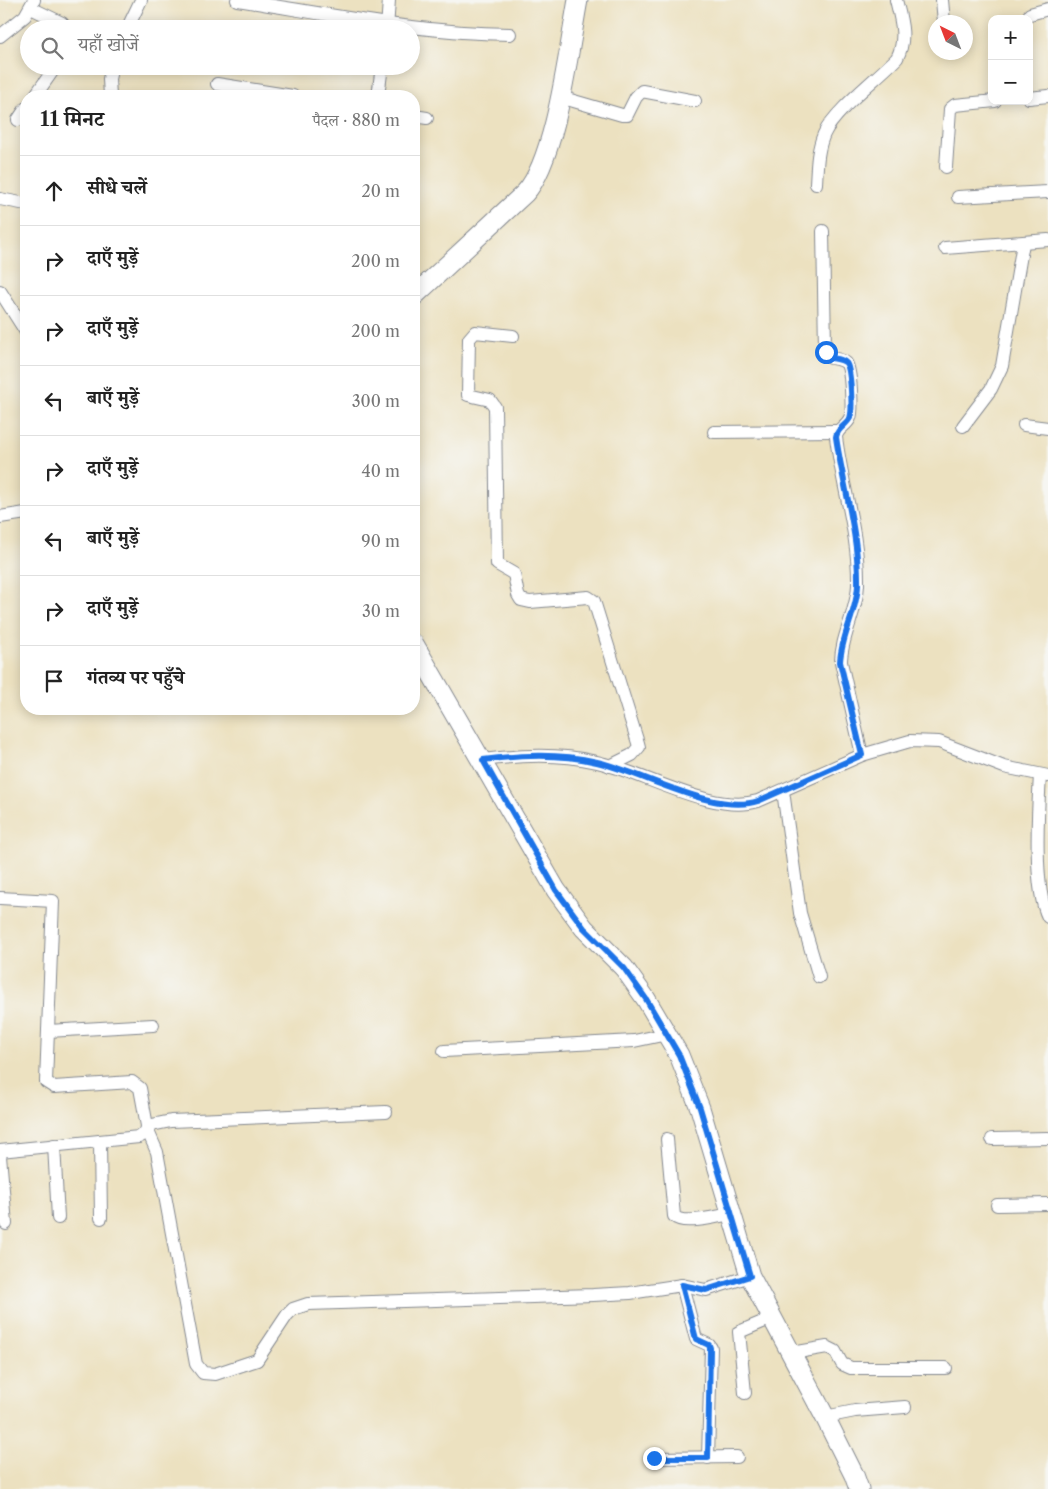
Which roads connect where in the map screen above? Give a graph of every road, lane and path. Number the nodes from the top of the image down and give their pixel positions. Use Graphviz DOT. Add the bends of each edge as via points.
graph roads {
  1 [pos="141,0"];
  2 [pos="237,0"];
  3 [pos="390,0"];
  4 [pos="578,0"];
  5 [pos="896,0"];
  6 [pos="942,0"];
  7 [pos="33,4"];
  8 [pos="1048,9"];
  9 [pos="1030,14"];
  10 [pos="943,15"];
  11 [pos="57,20"];
  12 [pos="131,20"];
  13 [pos="352,20"];
  14 [pos="388,20"];
  15 [pos="420,30"];
  16 [pos="510,34"];
  17 [pos="0,36"];
  18 [pos="50,75"];
  19 [pos="110,75"];
  20 [pos="381,75"];
  21 [pos="217,84"];
  22 [pos="39,90"];
  23 [pos="110,90"];
  24 [pos="255,90"];
  25 [pos="379,90"];
  26 [pos="1048,96"];
  27 [pos="560,97"];
  28 [pos="1033,98"];
  29 [pos="695,101"];
  30 [pos="988,102"];
  31 [pos="20,117"];
  32 [pos="420,117"];
  33 [pos="427,118"];
  34 [pos="18,120"];
  35 [pos="946,167"];
  36 [pos="816,184"];
  37 [pos="1048,192"];
  38 [pos="958,197"];
  39 [pos="0,199"];
  40 [pos="20,203"];
  41 [pos="823,231"];
  42 [pos="1048,240"];
  43 [pos="1023,243"];
  44 [pos="945,248"];
  45 [pos="420,290"];
  46 [pos="0,291"];
  47 [pos="20,323"];
  48 [pos="513,336"];
  49 [pos="1024,425"];
  50 [pos="963,426"];
  51 [pos="1048,428"];
  52 [pos="837,431"];
  53 [pos="714,432"];
  54 [pos="20,514"];
  55 [pos="0,517"];
  56 [pos="420,654"];
  57 [pos="862,755"];
  58 [pos="483,760"];
  59 [pos="610,766"];
  60 [pos="1044,776"];
  61 [pos="783,791"];
  62 [pos="0,898"];
  63 [pos="1048,917"];
  64 [pos="819,977"];
  65 [pos="153,1025"];
  66 [pos="48,1031"];
  67 [pos="668,1034"];
  68 [pos="444,1051"];
  69 [pos="386,1112"];
  70 [pos="147,1127"];
  71 [pos="1048,1138"];
  72 [pos="667,1139"];
  73 [pos="992,1139"];
  74 [pos="100,1141"];
  75 [pos="54,1145"];
  76 [pos="0,1151"];
  77 [pos="0,1156"];
  78 [pos="1048,1204"];
  79 [pos="997,1205"];
  80 [pos="731,1214"];
  81 [pos="58,1218"];
  82 [pos="100,1218"];
  83 [pos="6,1224"];
  84 [pos="750,1276"];
  85 [pos="682,1285"];
  86 [pos="772,1318"];
  87 [pos="792,1353"];
  88 [pos="946,1368"];
  89 [pos="745,1393"];
  90 [pos="905,1407"];
  91 [pos="825,1417"];
  92 [pos="737,1457"];
  93 [pos="654,1458"];
  94 [pos="708,1458"];
  95 [pos="859,1489"];
  1 -- 12 [label="street"];
  2 -- 13 [label="street"];
  3 -- 14 [label="street"];
  4 -- 27 [label="street"];
  5 -- 36 [label="street" via="904,40 902,48 897,58 836,116 824,133 818,150"];
  6 -- 10 [label="street"];
  7 -- 11 [label="street"];
  7 -- 17 [label="street" via="25,16"];
  8 -- 9 [label="street"];
  15 -- 16 [label="street"];
  18 -- 22 [label="street"];
  19 -- 23 [label="street"];
  20 -- 25 [label="street"];
  21 -- 24 [label="street"];
  26 -- 28 [label="street"];
  27 -- 29 [label="street" via="622,115 627,115 642,91"];
  27 -- 45 [label="street" via="545,157 532,185"];
  30 -- 35 [label="street" via="951,107 948,111"];
  31 -- 34 [label="street"];
  32 -- 33 [label="street"];
  37 -- 38 [label="street"];
  39 -- 40 [label="street"];
  41 -- 52 [label="street" via="826,352 831,358 846,364 849,378 851,414 848,422"];
  42 -- 43 [label="street"];
  43 -- 44 [label="street"];
  43 -- 50 [label="street" via="1002,366 991,389"];
  46 -- 47 [label="street"];
  48 -- 59 [label="street" via="476,332 469,339 468,395 490,400 495,407 497,564 516,576 521,600 530,602 588,596 594,601 639,747 632,755"];
  49 -- 51 [label="street"];
  52 -- 53 [label="street"];
  52 -- 57 [label="street" via="858,572 854,611 840,662"];
  54 -- 55 [label="street"];
  56 -- 58 [label="street"];
  57 -- 60 [label="street" via="910,741 939,742 1004,767"];
  57 -- 61 [label="street"];
  58 -- 59 [label="street" via="554,755"];
  58 -- 67 [label="street" via="556,890 584,928 624,968"];
  59 -- 61 [label="street" via="687,793 732,804 750,804"];
  60 -- 63 [label="street" via="1038,820 1042,898"];
  61 -- 64 [label="street" via="797,895"];
  62 -- 66 [label="street" via="53,901"];
  65 -- 66 [label="street"];
  66 -- 70 [label="street" via="45,1078 48,1085 132,1082 140,1088"];
  67 -- 68 [label="street" via="634,1041"];
  67 -- 80 [label="street" via="700,1108"];
  69 -- 70 [label="street" via="171,1121"];
  70 -- 74 [label="street" via="146,1133 139,1137"];
  70 -- 85 [label="street" via="157,1152 196,1364 203,1373 215,1374 257,1360 287,1314 308,1304 593,1296"];
  71 -- 73 [label="street"];
  72 -- 80 [label="street" via="674,1216 685,1221"];
  74 -- 75 [label="street"];
  74 -- 82 [label="street"];
  75 -- 76 [label="street"];
  75 -- 81 [label="street"];
  77 -- 83 [label="street"];
  78 -- 79 [label="street"];
  80 -- 84 [label="street"];
  84 -- 85 [label="street" via="706,1290"];
  84 -- 86 [label="street"];
  85 -- 94 [label="street" via="696,1339 710,1348"];
  86 -- 87 [label="street"];
  86 -- 89 [label="street" via="739,1332"];
  87 -- 88 [label="street" via="826,1346 835,1351 842,1364 851,1368"];
  87 -- 91 [label="street"];
  90 -- 91 [label="street"];
  91 -- 95 [label="street"];
  92 -- 94 [label="street"];
  93 -- 94 [label="street"];
}
